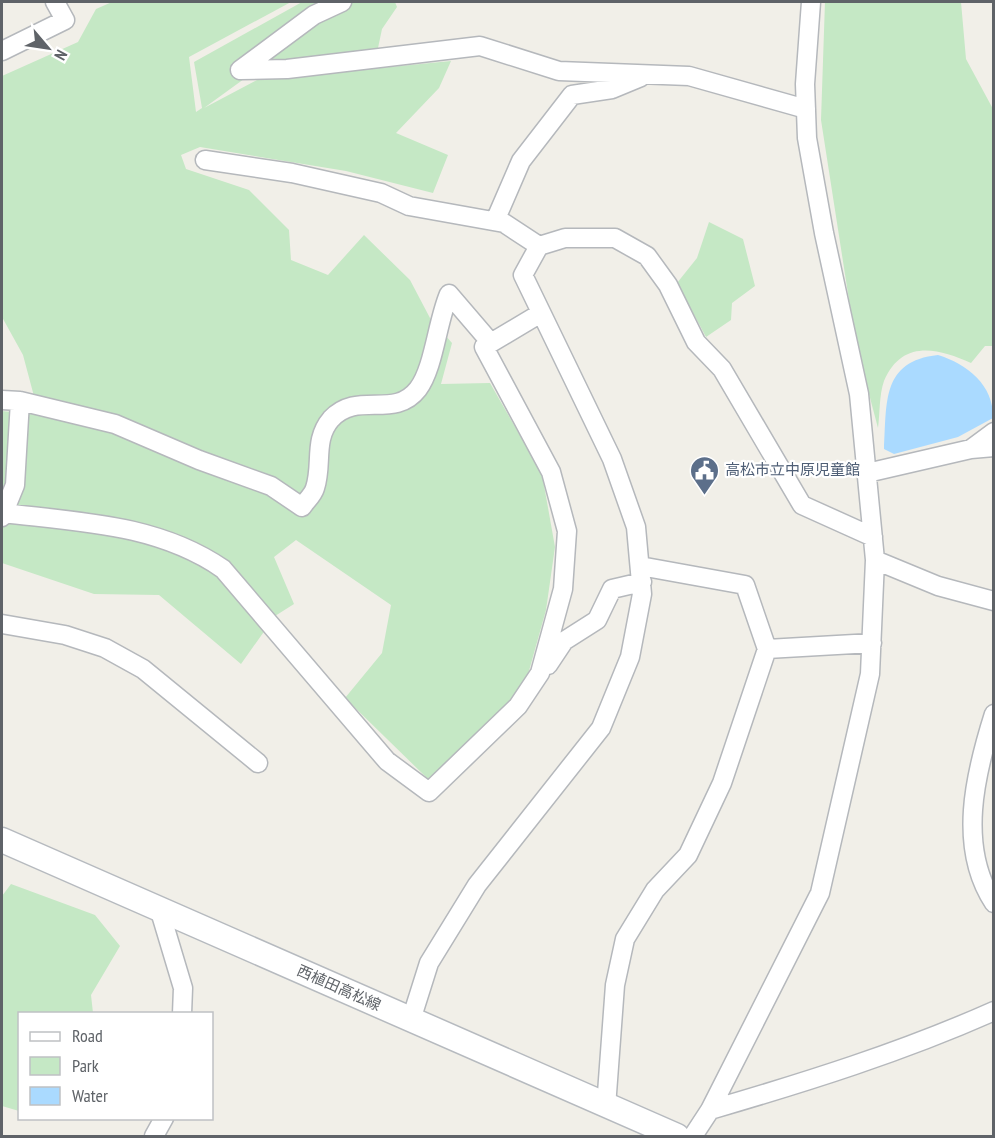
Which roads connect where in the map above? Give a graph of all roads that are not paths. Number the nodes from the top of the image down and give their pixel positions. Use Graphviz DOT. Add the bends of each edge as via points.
graph roads {
  1 [pos="55,2"];
  2 [pos="342,2"];
  3 [pos="811,2"];
  4 [pos="2,51"];
  5 [pos="645,75"];
  6 [pos="806,109"];
  7 [pos="205,160"];
  8 [pos="495,221"];
  9 [pos="539,246"];
  10 [pos="541,313"];
  11 [pos="491,343"];
  12 [pos="11,400"];
  13 [pos="993,432"];
  14 [pos="993,447"];
  15 [pos="971,449"];
  16 [pos="867,473"];
  17 [pos="2,515"];
  18 [pos="873,537"];
  19 [pos="875,560"];
  20 [pos="641,574"];
  21 [pos="993,601"];
  22 [pos="2,624"];
  23 [pos="872,643"];
  24 [pos="767,650"];
  25 [pos="540,673"];
  26 [pos="993,714"];
  27 [pos="258,763"];
  28 [pos="2,840"];
  29 [pos="993,903"];
  30 [pos="159,908"];
  31 [pos="993,1011"];
  32 [pos="182,1012"];
  33 [pos="411,1020"];
  34 [pos="606,1107"];
  35 [pos="710,1110"];
  36 [pos="163,1120"];
  37 [pos="639,1129"];
  38 [pos="154,1137"];
  39 [pos="677,1137"];
  40 [pos="693,1137"];
  1 -- 4 [label="street" via="65,20"];
  2 -- 5 [label="street" via="314,15 240,70 287,69 480,46 559,71"];
  3 -- 6 [label="street"];
  5 -- 6 [label="street" via="689,76"];
  5 -- 8 [label="street" via="612,89 572,94 521,161"];
  6 -- 16 [label="street" via="807,138 824,233 859,394"];
  7 -- 8 [label="street" via="292,173 381,193 409,206"];
  8 -- 9 [label="street"];
  9 -- 10 [label="street" via="523,275"];
  9 -- 18 [label="street" via="565,238 615,238 647,255 668,285 696,342 722,369 802,505"];
  10 -- 11 [label="street"];
  10 -- 20 [label="street" via="612,459 636,527"];
  11 -- 12 [label="street" via="449,294 428,371 418,389 391,405 349,405 332,418 319,436 315,490 302,507 272,486 115,424"];
  11 -- 25 [label="street" via="484,347 551,472 567,531 563,590"];
  12 -- 17 [label="street" via="15,485"];
  13 -- 15 [label="street"];
  14 -- 15 [label="street"];
  15 -- 16 [label="street"];
  16 -- 18 [label="street"];
  17 -- 25 [label="street" via="122,528 171,540 202,555 223,569 387,761 429,792 518,706"];
  18 -- 19 [label="street"];
  19 -- 21 [label="street" via="938,586"];
  19 -- 23 [label="street"];
  20 -- 24 [label="street" via="745,585"];
  20 -- 25 [label="street" via="612,589 597,620 564,640 551,663"];
  20 -- 33 [label="street" via="642,594 630,657 601,728 477,885 429,963"];
  22 -- 27 [label="street" via="65,635 105,648 143,669"];
  23 -- 24 [label="street"];
  23 -- 35 [label="street" via="870,674 820,893"];
  24 -- 34 [label="street" via="722,783 688,855 654,890 625,939 615,985"];
  26 -- 29 [label="street" via="979,758 971,813 983,886"];
  28 -- 30 [label="main road, 西植田高松線"];
  30 -- 32 [label="street" via="183,988"];
  30 -- 33 [label="main road, 西植田高松線"];
  31 -- 35 [label="street" via="952,1030 821,1076"];
  33 -- 34 [label="main road, 西植田高松線"];
  34 -- 37 [label="main road, 西植田高松線"];
  35 -- 40 [label="street"];
  36 -- 38 [label="street"];
  37 -- 39 [label="main road, 西植田高松線"];
}
